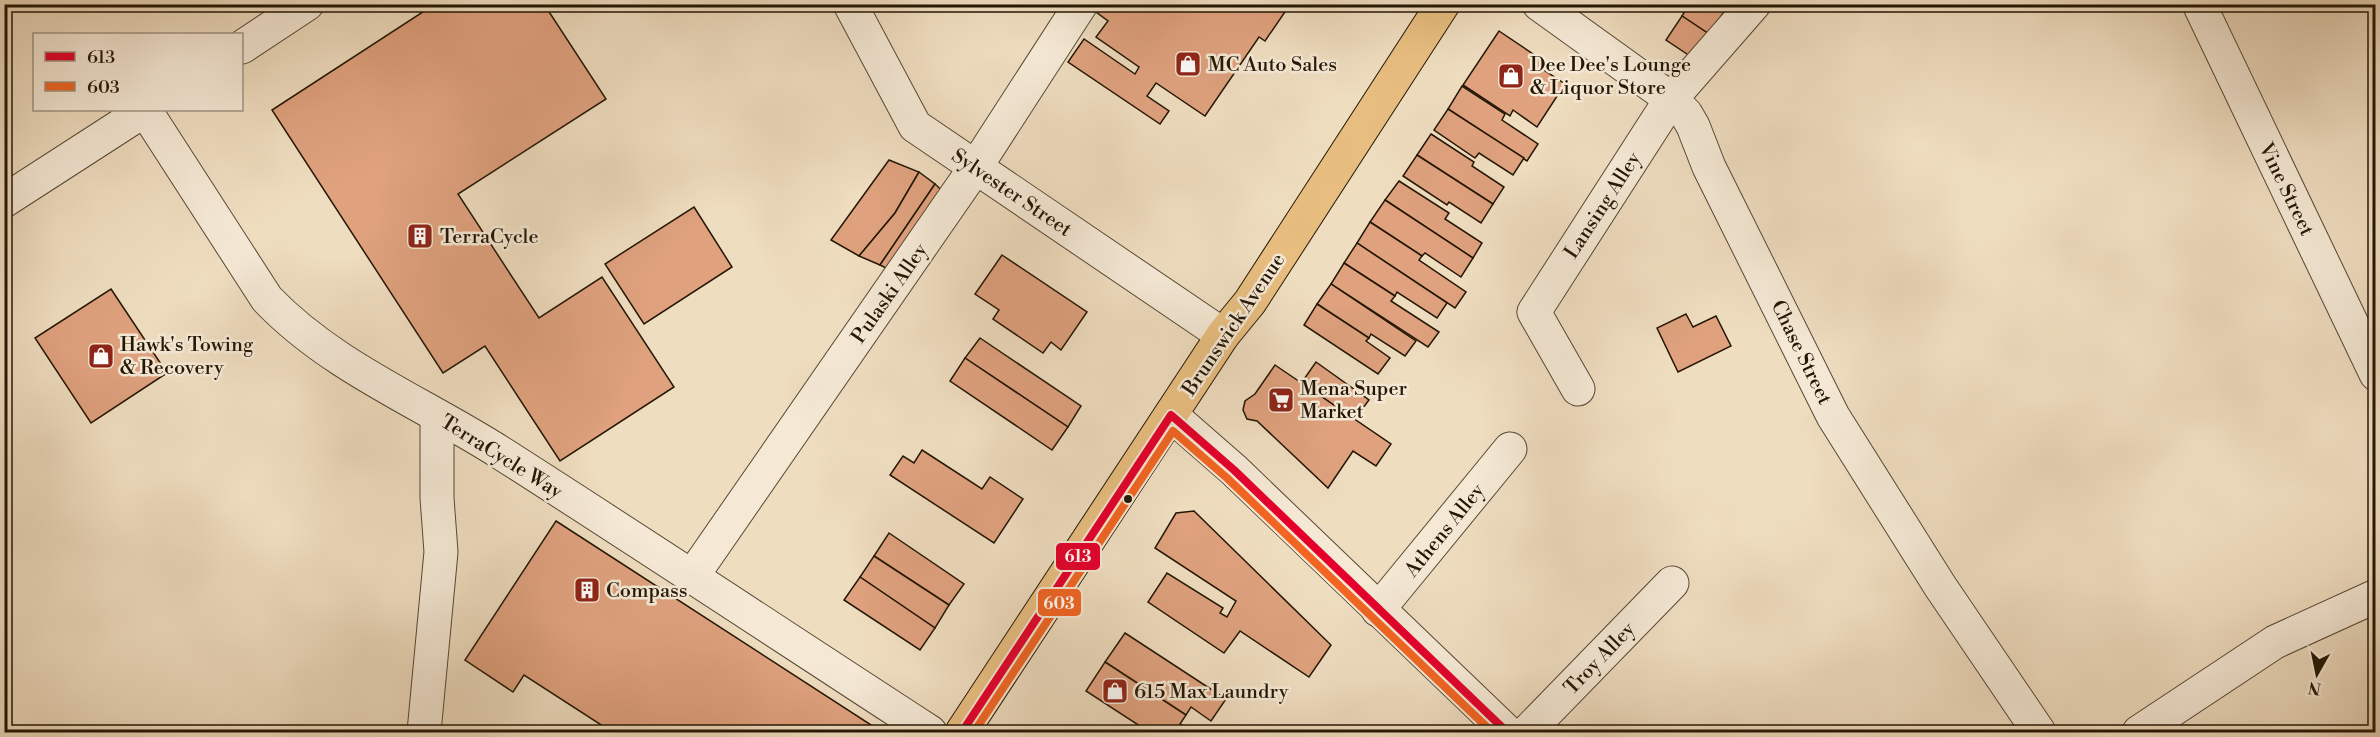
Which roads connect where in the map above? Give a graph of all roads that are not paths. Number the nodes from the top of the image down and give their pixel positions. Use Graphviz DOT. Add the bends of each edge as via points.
graph roads {
  1 [pos="307,4"];
  2 [pos="850,4"];
  3 [pos="1081,4"];
  4 [pos="1443,4"];
  5 [pos="1539,4"];
  6 [pos="1754,4"];
  7 [pos="2199,4"];
  8 [pos="243,46"];
  9 [pos="1671,99"];
  10 [pos="143,111"];
  11 [pos="146,111"];
  12 [pos="975,168"];
  13 [pos="4,201"];
  14 [pos="1223,335"];
  15 [pos="2376,374"];
  16 [pos="1578,389"];
  17 [pos="1171,415"];
  18 [pos="437,416"];
  19 [pos="1510,449"];
  20 [pos="691,578"];
  21 [pos="1671,583"];
  22 [pos="2376,596"];
  23 [pos="1378,610"];
  24 [pos="424,732"];
  25 [pos="930,732"];
  26 [pos="962,732"];
  27 [pos="1507,732"];
  28 [pos="1527,732"];
  29 [pos="2039,732"];
  30 [pos="2139,732"];
  1 -- 8 [label="street"];
  2 -- 12 [label="street, Sylvester Street" via="915,126"];
  3 -- 12 [label="street, Pulaski Alley"];
  4 -- 14 [label="main road, Brunswick Avenue" via="1250,302"];
  5 -- 9 [label="street, Chase Street"];
  6 -- 9 [label="street, Lansing Alley"];
  7 -- 15 [label="street, Vine Street"];
  9 -- 16 [label="street, Lansing Alley" via="1534,312"];
  9 -- 29 [label="street, Chase Street" via="1693,126 1709,167 1833,416 1940,586"];
  10 -- 13 [label="street"];
  11 -- 18 [label="street, TerraCycle Way" via="267,298 287,319 329,351"];
  12 -- 14 [label="street, Sylvester Street"];
  12 -- 20 [label="street, Pulaski Alley"];
  14 -- 17 [label="main road, Brunswick Avenue"];
  17 -- 23 [label="street" via="1234,470"];
  17 -- 26 [label="main road, Brunswick Avenue"];
  18 -- 20 [label="street, TerraCycle Way" via="499,451"];
  18 -- 24 [label="street" via="441,552"];
  19 -- 23 [label="street, Athens Alley"];
  20 -- 25 [label="street, TerraCycle Way"];
  21 -- 28 [label="street, Troy Alley"];
  22 -- 30 [label="street" via="2275,642"];
  23 -- 27 [label="street"];
}
